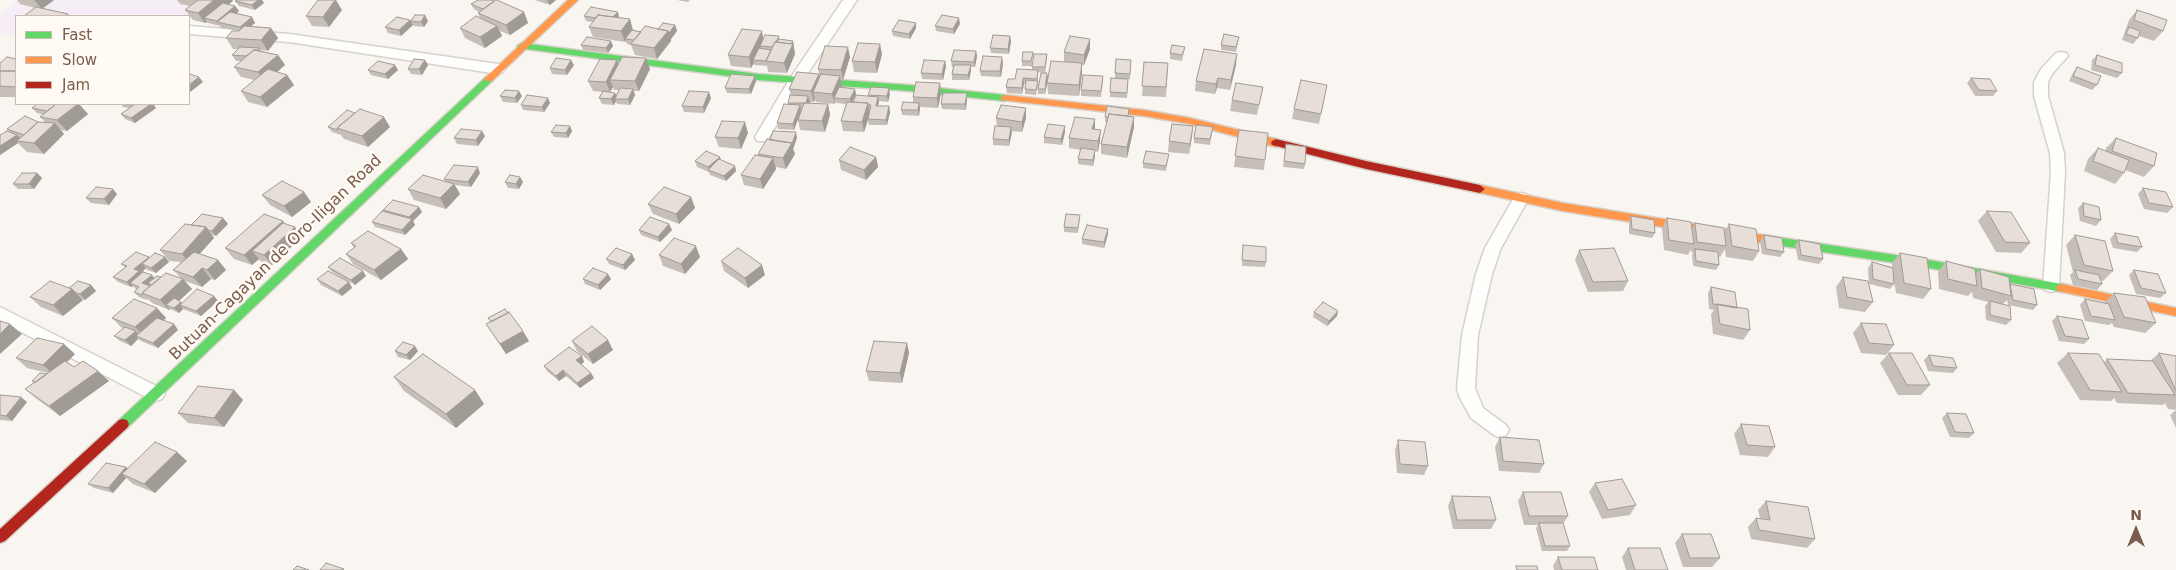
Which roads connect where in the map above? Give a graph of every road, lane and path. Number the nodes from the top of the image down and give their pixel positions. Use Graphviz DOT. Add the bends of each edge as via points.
graph roads {
  1 [pos="573,0"];
  2 [pos="850,0"];
  3 [pos="190,30"];
  4 [pos="522,46"];
  5 [pos="2061,56"];
  6 [pos="498,69"];
  7 [pos="796,80"];
  8 [pos="762,138"];
  9 [pos="1521,198"];
  10 [pos="2051,286"];
  11 [pos="2176,312"];
  12 [pos="0,313"];
  13 [pos="156,394"];
  14 [pos="1500,430"];
  15 [pos="0,537"];
  1 -- 4 [label="main road, Butuan-Cagayan de Oro-Iligan Road"];
  2 -- 7 [label="street"];
  3 -- 6 [label="street" via="289,38"];
  4 -- 6 [label="main road, Butuan-Cagayan de Oro-Iligan Road"];
  4 -- 7 [label="main road"];
  5 -- 10 [label="street" via="2041,82 2041,96 2057,153 2058,172"];
  6 -- 13 [label="main road, Butuan-Cagayan de Oro-Iligan Road"];
  7 -- 8 [label="street"];
  7 -- 9 [label="main road" via="908,88 1144,113"];
  9 -- 10 [label="main road"];
  9 -- 14 [label="street" via="1490,256 1476,301 1470,335 1468,396 1478,413"];
  10 -- 11 [label="main road"];
  12 -- 13 [label="street"];
  13 -- 15 [label="main road, Butuan-Cagayan de Oro-Iligan Road"];
}
